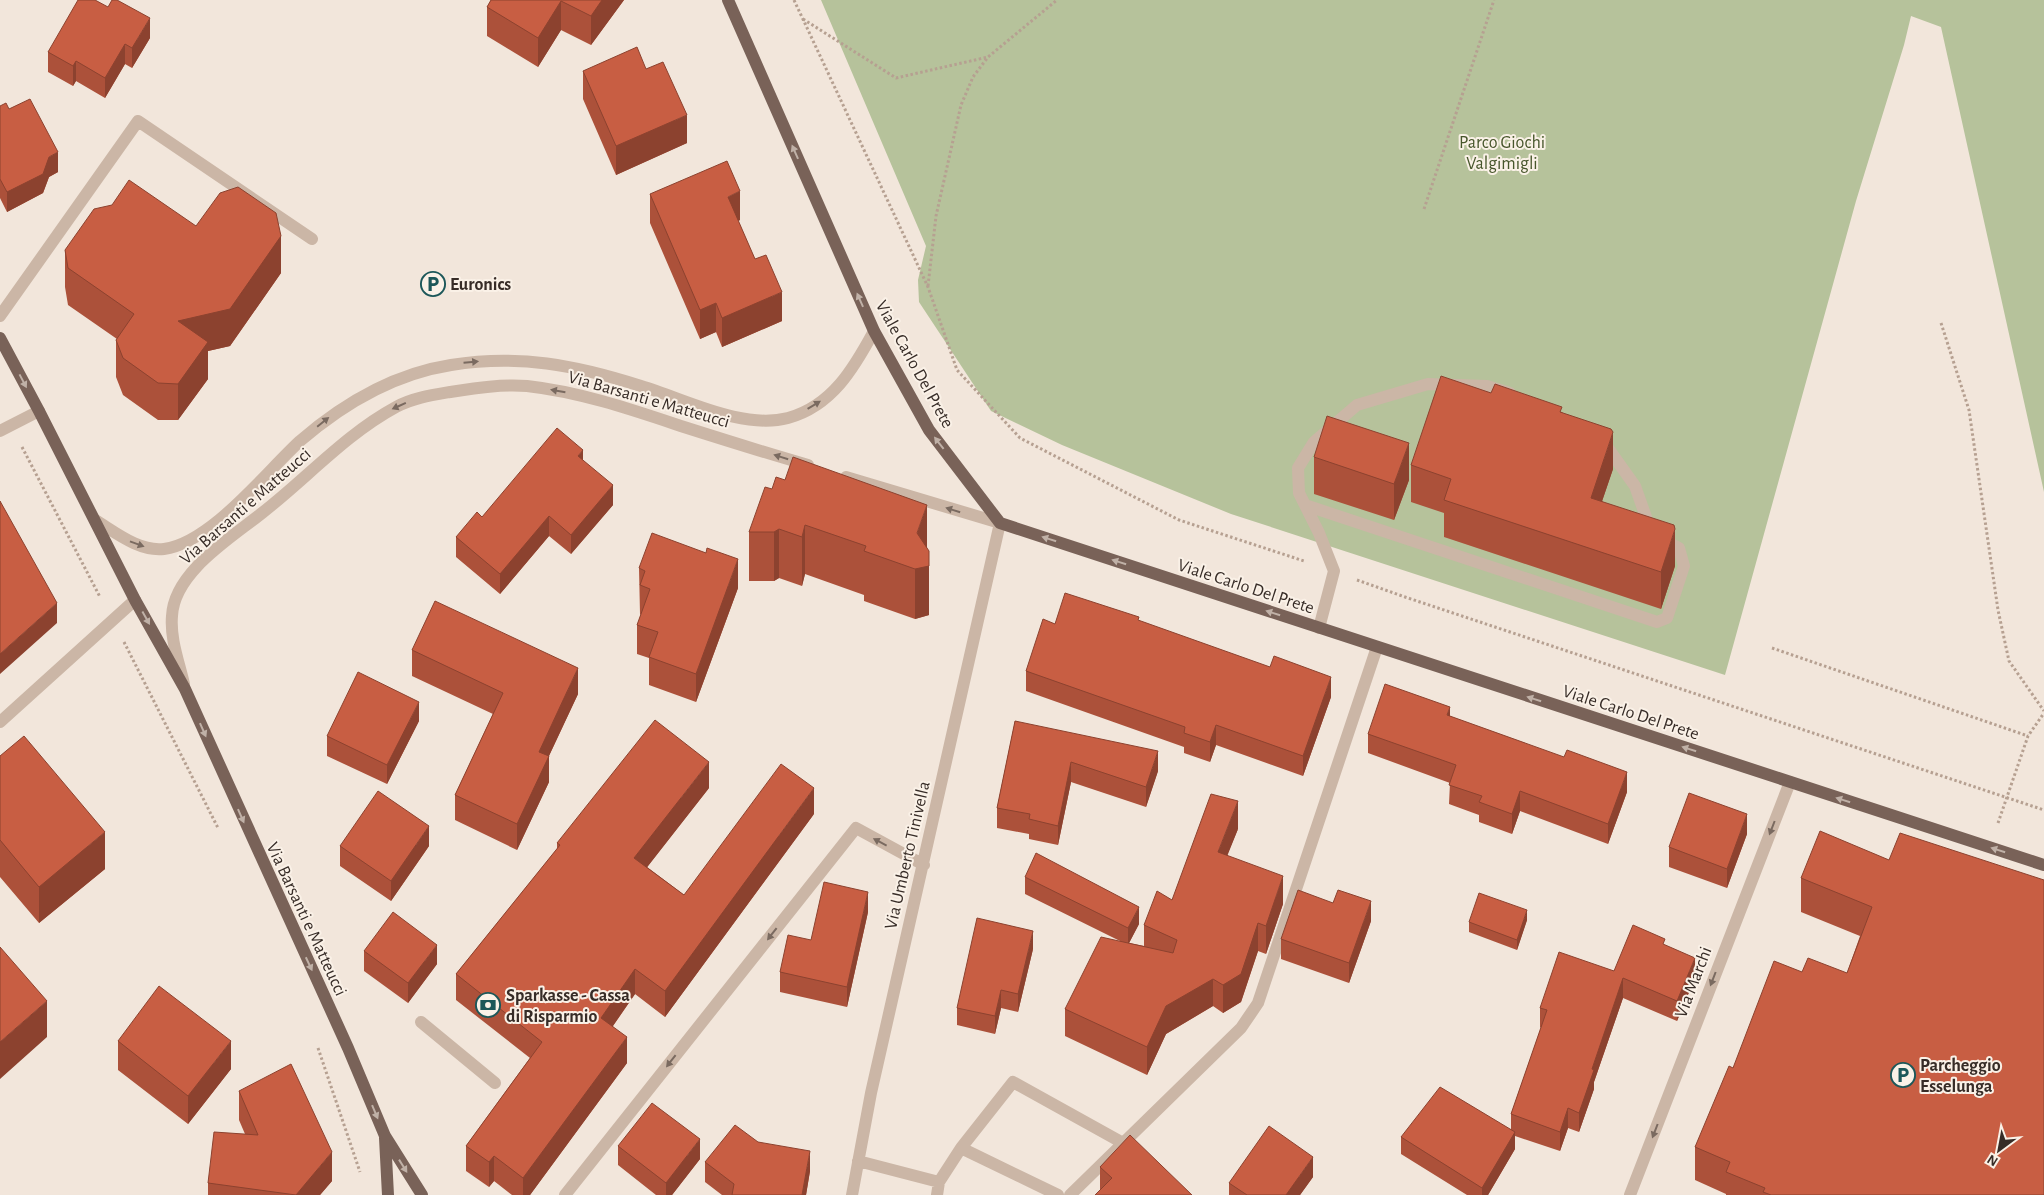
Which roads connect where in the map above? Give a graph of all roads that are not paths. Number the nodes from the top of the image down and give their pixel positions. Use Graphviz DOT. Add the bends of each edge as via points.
graph roads {
  1 [pos="728,0"];
  2 [pos="312,239"];
  3 [pos="0,316"];
  4 [pos="874,331"];
  5 [pos="0,338"];
  6 [pos="1520,396"];
  7 [pos="39,411"];
  8 [pos="0,431"];
  9 [pos="1596,436"];
  10 [pos="819,469"];
  11 [pos="836,474"];
  12 [pos="1305,506"];
  13 [pos="95,520"];
  14 [pos="1000,523"];
  15 [pos="135,600"];
  16 [pos="1319,628"];
  17 [pos="1377,647"];
  18 [pos="185,689"];
  19 [pos="0,722"];
  20 [pos="1790,782"];
  21 [pos="924,864"];
  22 [pos="2044,865"];
  23 [pos="421,1022"];
  24 [pos="496,1083"];
  25 [pos="385,1136"];
  26 [pos="1123,1143"];
  27 [pos="962,1148"];
  28 [pos="858,1162"];
  29 [pos="939,1182"];
  30 [pos="388,1195"];
  31 [pos="422,1195"];
  32 [pos="565,1195"];
  33 [pos="852,1195"];
  34 [pos="937,1195"];
  35 [pos="1058,1195"];
  36 [pos="1070,1195"];
  37 [pos="1630,1195"];
  4 -- 1 [label="main road, Viale Carlo Del Prete, one-way"];
  2 -- 3 [label="street" via="138,121"];
  13 -- 4 [label="street, Via Barsanti e Matteucci, one-way" via="129,540 151,548 164,549 188,542 221,518 327,419 357,398 398,378 437,367 491,361 566,365 733,416 771,421 802,413 828,397 859,358"];
  14 -- 4 [label="main road, Viale Carlo Del Prete, one-way" via="929,430"];
  5 -- 7 [label="main road, Via Barsanti e Matteucci, one-way"];
  6 -- 12 [label="street" via="1487,386 1428,384 1357,405 1314,442 1298,468 1298,493"];
  7 -- 8 [label="street"];
  7 -- 13 [label="main road, Via Barsanti e Matteucci"];
  9 -- 12 [label="street" via="1604,442 1635,486 1652,534 1679,548 1684,566 1667,618 1657,622"];
  10 -- 18 [label="street, Via Barsanti e Matteucci, one-way" via="632,409 559,390 488,386 406,403 373,420 352,436 189,575 179,590 172,616 173,637"];
  14 -- 11 [label="street, one-way"];
  12 -- 16 [label="street" via="1334,571"];
  13 -- 15 [label="main road, Via Barsanti e Matteucci"];
  16 -- 14 [label="main road, Viale Carlo Del Prete, one-way"];
  14 -- 21 [label="street, Via Umberto Tinivella"];
  15 -- 18 [label="main road, Via Barsanti e Matteucci, one-way"];
  15 -- 19 [label="street"];
  16 -- 17 [label="main road, Viale Carlo Del Prete"];
  20 -- 17 [label="main road, Viale Carlo Del Prete, one-way"];
  17 -- 26 [label="street" via="1258,1003 1241,1028"];
  18 -- 25 [label="main road, Via Barsanti e Matteucci, one-way"];
  22 -- 20 [label="main road, Viale Carlo Del Prete, one-way"];
  20 -- 37 [label="street, Via Marchi, one-way"];
  21 -- 28 [label="street, Via Umberto Tinivella"];
  21 -- 32 [label="street, one-way" via="856,828"];
  23 -- 24 [label="street"];
  25 -- 30 [label="main road"];
  25 -- 31 [label="main road, one-way"];
  26 -- 27 [label="street" via="1013,1082"];
  26 -- 36 [label="street"];
  27 -- 29 [label="street"];
  27 -- 35 [label="street"];
  28 -- 29 [label="street"];
  28 -- 33 [label="street, Via Umberto Tinivella"];
  29 -- 34 [label="street"];
}
